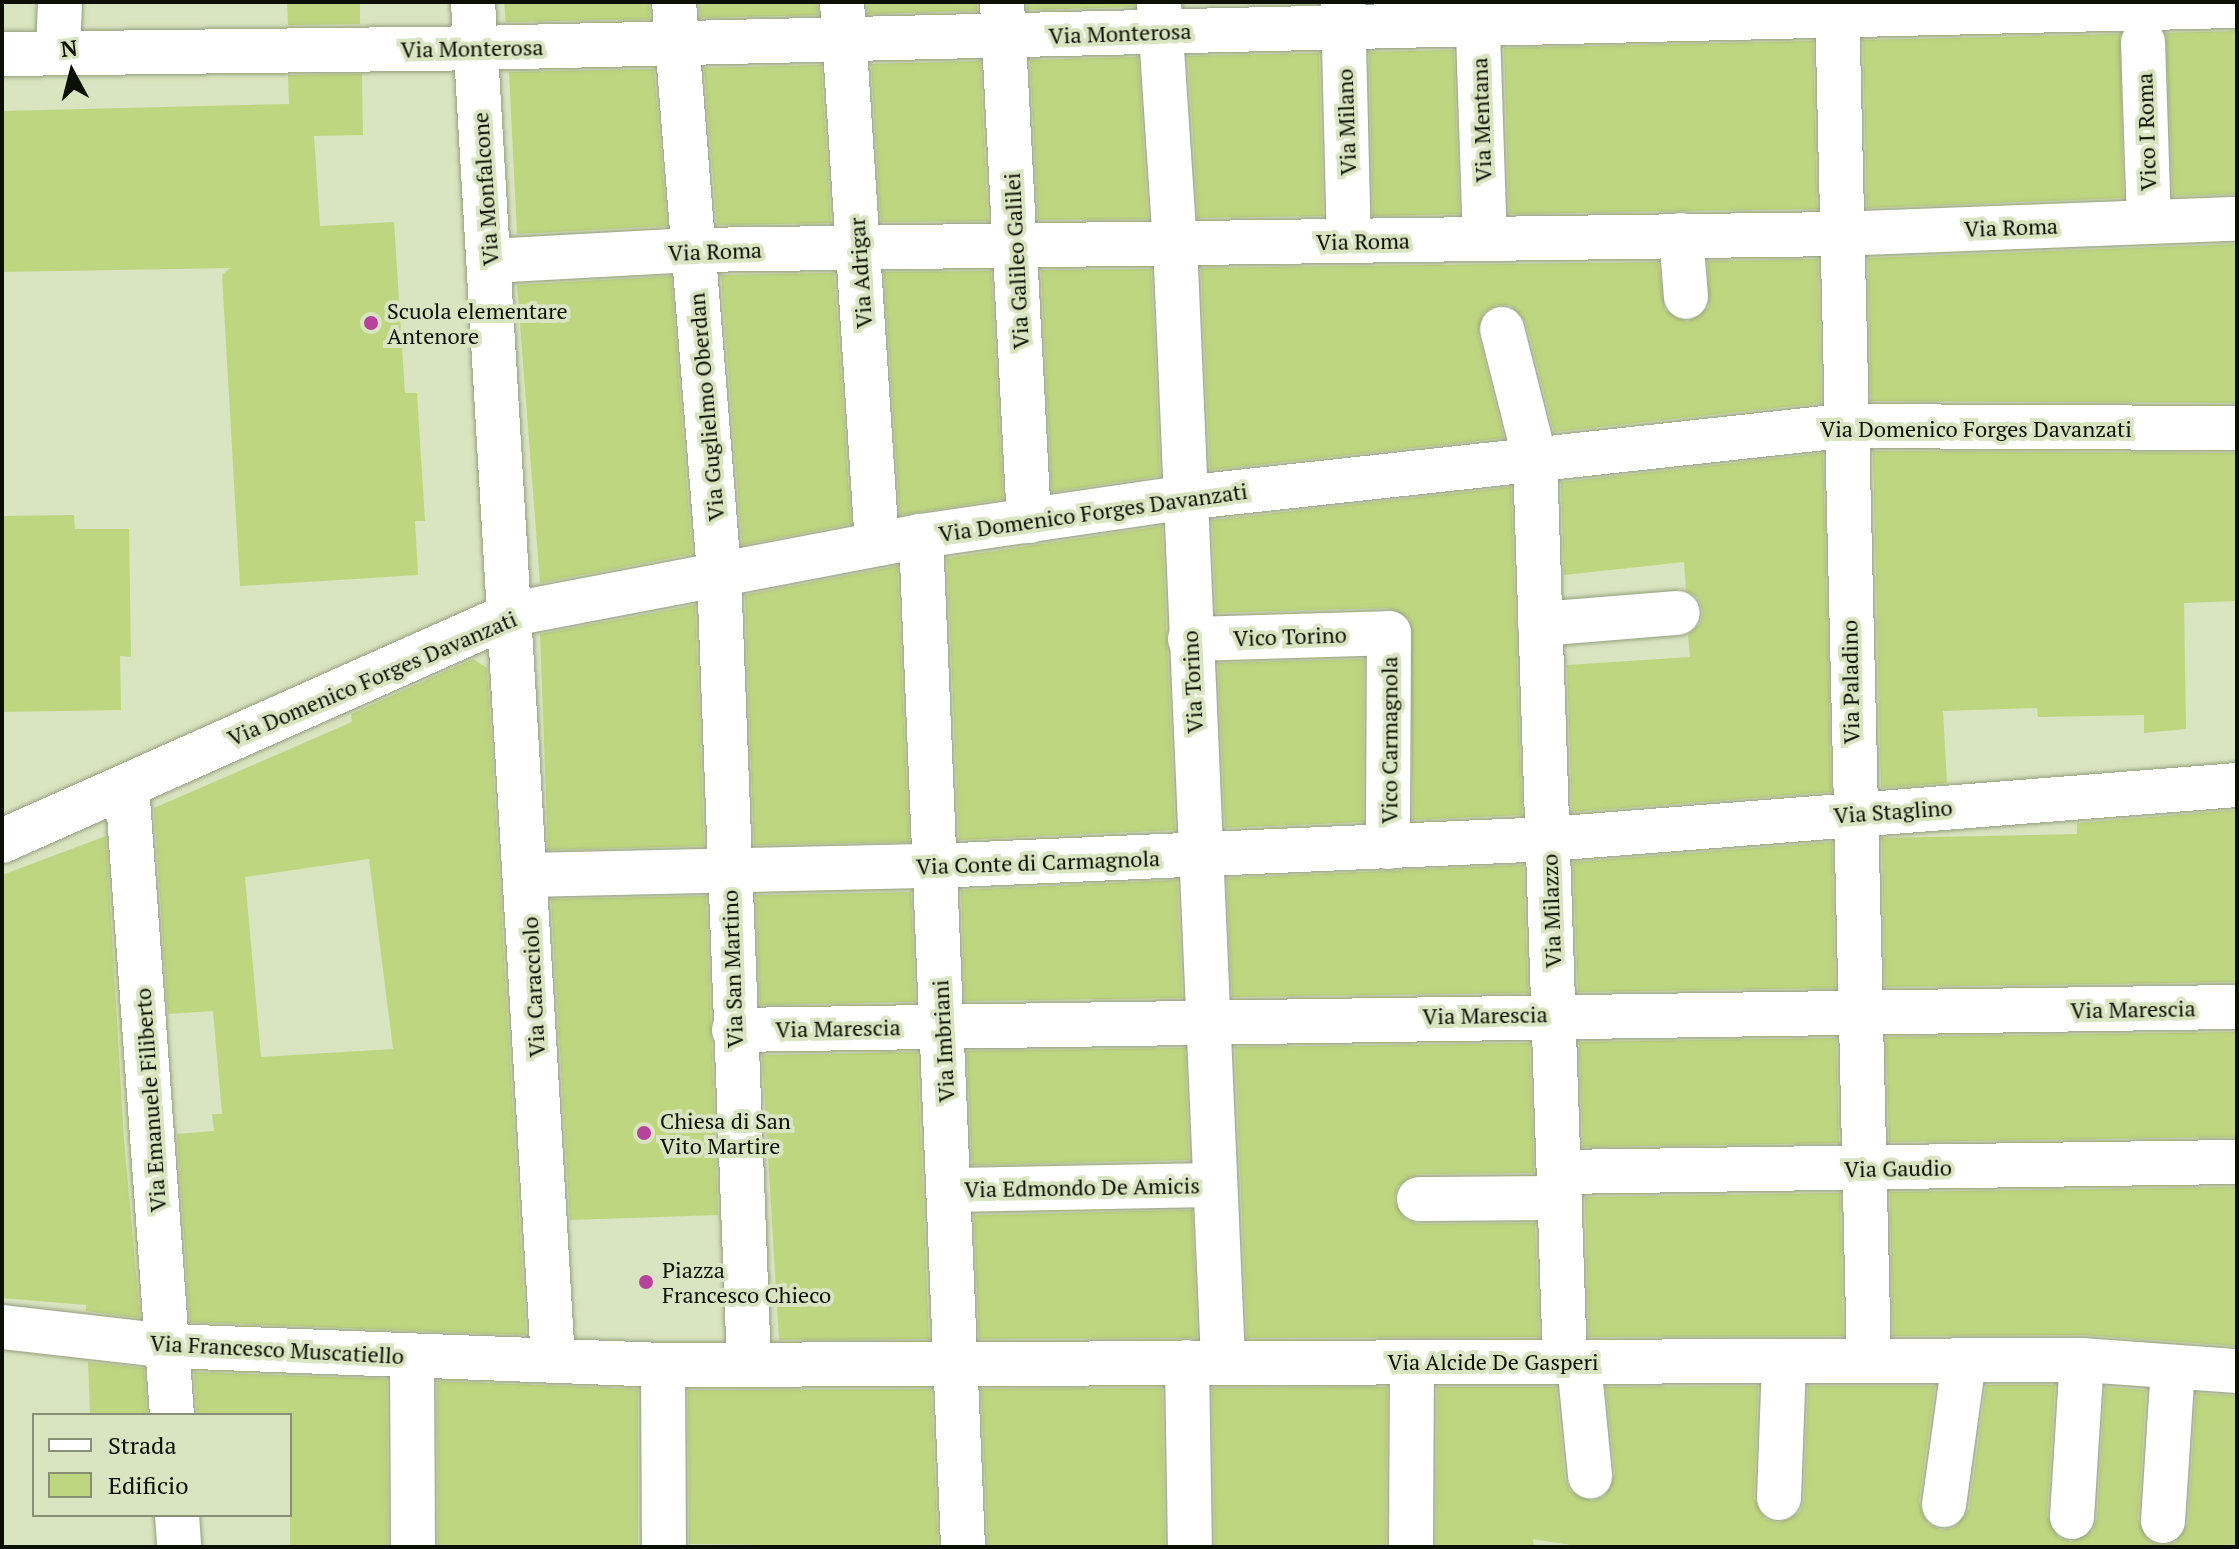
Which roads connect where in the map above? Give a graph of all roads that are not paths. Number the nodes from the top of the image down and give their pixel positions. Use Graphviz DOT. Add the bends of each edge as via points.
graph roads {
  1 [pos="60,2"];
  2 [pos="473,2"];
  3 [pos="2237,6"];
  4 [pos="2005,7"];
  5 [pos="1837,9"];
  6 [pos="1656,11"];
  7 [pos="1477,13"];
  8 [pos="1343,15"];
  9 [pos="1160,17"];
  10 [pos="1003,19"];
  11 [pos="843,21"];
  12 [pos="676,23"];
  13 [pos="2143,42"];
  14 [pos="476,48"];
  15 [pos="58,53"];
  16 [pos="2,54"];
  17 [pos="2237,219"];
  18 [pos="2149,222"];
  19 [pos="1839,234"];
  20 [pos="1681,235"];
  21 [pos="1485,238"];
  22 [pos="1349,241"];
  23 [pos="1175,243"];
  24 [pos="1015,246"];
  25 [pos="858,248"];
  26 [pos="693,250"];
  27 [pos="489,261"];
  28 [pos="1686,297"];
  29 [pos="1502,329"];
  30 [pos="1843,426"];
  31 [pos="2237,428"];
  32 [pos="1535,459"];
  33 [pos="1183,498"];
  34 [pos="1029,521"];
  35 [pos="921,536"];
  36 [pos="877,544"];
  37 [pos="719,573"];
  38 [pos="1678,613"];
  39 [pos="512,614"];
  40 [pos="1540,624"];
  41 [pos="1389,633"];
  42 [pos="1190,639"];
  43 [pos="2237,785"];
  44 [pos="127,786"];
  45 [pos="1853,814"];
  46 [pos="1549,839"];
  47 [pos="2,841"];
  48 [pos="1388,847"];
  49 [pos="1201,856"];
  50 [pos="934,866"];
  51 [pos="728,870"];
  52 [pos="527,875"];
  53 [pos="2237,1007"];
  54 [pos="1859,1013"];
  55 [pos="1554,1014"];
  56 [pos="1208,1020"];
  57 [pos="942,1025"];
  58 [pos="734,1030"];
  59 [pos="2237,1162"];
  60 [pos="1863,1168"];
  61 [pos="1214,1185"];
  62 [pos="1559,1185"];
  63 [pos="950,1190"];
  64 [pos="1419,1199"];
  65 [pos="2,1327"];
  66 [pos="169,1346"];
  67 [pos="412,1356"];
  68 [pos="553,1360"];
  69 [pos="2082,1360"];
  70 [pos="1869,1361"];
  71 [pos="1964,1361"];
  72 [pos="1205,1362"];
  73 [pos="1412,1362"];
  74 [pos="1572,1363"];
  75 [pos="1784,1363"];
  76 [pos="749,1364"];
  77 [pos="959,1364"];
  78 [pos="663,1365"];
  79 [pos="2173,1367"];
  80 [pos="2237,1371"];
  81 [pos="172,1413"];
  82 [pos="1590,1476"];
  83 [pos="1779,1498"];
  84 [pos="1944,1505"];
  85 [pos="177,1517"];
  86 [pos="2072,1517"];
  87 [pos="2163,1521"];
  88 [pos="179,1547"];
  89 [pos="413,1547"];
  90 [pos="664,1547"];
  91 [pos="963,1547"];
  92 [pos="1190,1547"];
  93 [pos="1411,1547"];
  1 -- 15 [label="street"];
  2 -- 14 [label="street, Via Monfalcone"];
  3 -- 4 [label="street, Via Monterosa"];
  4 -- 5 [label="street, Via Monterosa"];
  5 -- 6 [label="street, Via Monterosa"];
  5 -- 19 [label="street, Via Paladino"];
  6 -- 7 [label="street, Via Monterosa"];
  7 -- 8 [label="street, Via Monterosa"];
  7 -- 21 [label="street, Via Mentana"];
  8 -- 9 [label="street, Via Monterosa"];
  8 -- 22 [label="street, Via Milano"];
  9 -- 10 [label="street, Via Monterosa"];
  9 -- 23 [label="street, Via Torino"];
  10 -- 11 [label="street, Via Monterosa"];
  10 -- 24 [label="street, Via Galileo Galilei"];
  11 -- 12 [label="street, Via Monterosa"];
  11 -- 25 [label="street, Via Adrigar"];
  12 -- 14 [label="street, Via Monterosa"];
  12 -- 26 [label="street, Via Guglielmo Oberdan"];
  13 -- 18 [label="street, Vico I Roma"];
  14 -- 15 [label="street, Via Monterosa"];
  14 -- 27 [label="street, Via Monfalcone"];
  15 -- 16 [label="street, Via Monterosa"];
  17 -- 18 [label="street, Via Roma"];
  18 -- 19 [label="street, Via Roma"];
  19 -- 20 [label="street, Via Roma"];
  19 -- 30 [label="street, Via Paladino"];
  20 -- 21 [label="street, Via Roma"];
  20 -- 28 [label="street"];
  21 -- 22 [label="street, Via Roma"];
  22 -- 23 [label="street, Via Roma"];
  23 -- 24 [label="street, Via Roma"];
  23 -- 33 [label="street, Via Torino"];
  24 -- 25 [label="street, Via Roma"];
  24 -- 34 [label="street, Via Galileo Galilei"];
  25 -- 26 [label="street, Via Roma"];
  25 -- 36 [label="street, Via Adrigar"];
  26 -- 27 [label="street, Via Roma"];
  26 -- 37 [label="street, Via Guglielmo Oberdan"];
  27 -- 39 [label="street, Via Monfalcone"];
  29 -- 32 [label="street, Via Milazzo"];
  30 -- 31 [label="street, Via Domenico Forges Davanzati"];
  30 -- 32 [label="street, Via Domenico Forges Davanzati"];
  30 -- 45 [label="street, Via Paladino"];
  32 -- 33 [label="street, Via Domenico Forges Davanzati"];
  32 -- 40 [label="street, Via Milazzo"];
  33 -- 34 [label="street, Via Domenico Forges Davanzati"];
  33 -- 42 [label="street, Via Torino"];
  34 -- 35 [label="street, Via Domenico Forges Davanzati"];
  35 -- 36 [label="street, Via Domenico Forges Davanzati"];
  35 -- 50 [label="street, Via Imbriani"];
  36 -- 37 [label="street, Via Domenico Forges Davanzati"];
  37 -- 39 [label="street, Via Domenico Forges Davanzati"];
  37 -- 51 [label="street, Via San Martino"];
  38 -- 40 [label="street"];
  39 -- 44 [label="street, Via Domenico Forges Davanzati"];
  39 -- 52 [label="street, Via Caracciolo"];
  40 -- 46 [label="street, Via Milazzo"];
  41 -- 42 [label="street, Vico Torino"];
  41 -- 48 [label="street, Vico Carmagnola"];
  42 -- 49 [label="street, Via Torino"];
  43 -- 45 [label="street, Via Staglino"];
  44 -- 47 [label="street, Via Domenico Forges Davanzati"];
  44 -- 66 [label="street, Via Emanuele Filiberto"];
  45 -- 46 [label="street, Via Staglino"];
  45 -- 54 [label="street, Via Paladino"];
  46 -- 48 [label="street, Via Conte di Carmagnola"];
  46 -- 55 [label="street, Via Milazzo"];
  48 -- 49 [label="street, Via Conte di Carmagnola"];
  49 -- 50 [label="street, Via Conte di Carmagnola"];
  49 -- 56 [label="street, Via Torino"];
  50 -- 51 [label="street, Via Conte di Carmagnola"];
  50 -- 57 [label="street, Via Imbriani"];
  51 -- 52 [label="street, Via Conte di Carmagnola"];
  51 -- 58 [label="street, Via San Martino"];
  52 -- 68 [label="street, Via Caracciolo"];
  53 -- 54 [label="street, Via Marescia"];
  54 -- 55 [label="street, Via Marescia"];
  54 -- 60 [label="street, Via Paladino"];
  55 -- 56 [label="street, Via Marescia"];
  55 -- 62 [label="street, Via Milazzo"];
  56 -- 57 [label="street, Via Marescia"];
  56 -- 61 [label="street, Via Torino"];
  57 -- 58 [label="street, Via Marescia"];
  57 -- 63 [label="street, Via Imbriani"];
  58 -- 76 [label="street, Via San Martino"];
  59 -- 60 [label="street, Via Gaudio"];
  60 -- 62 [label="street, Via Gaudio"];
  60 -- 70 [label="street, Via Paladino"];
  61 -- 63 [label="street, Via Edmondo De Amicis"];
  61 -- 72 [label="street, Via Torino"];
  62 -- 64 [label="street, Via Gaudio"];
  62 -- 74 [label="street, Via Milazzo"];
  63 -- 77 [label="street, Via Imbriani"];
  65 -- 66 [label="street, Via Francesco Muscatiello"];
  66 -- 67 [label="street, Via Francesco Muscatiello"];
  66 -- 81 [label="street, Via Emanuele Filiberto"];
  67 -- 68 [label="street, Via Francesco Muscatiello"];
  67 -- 89 [label="street"];
  68 -- 78 [label="street"];
  69 -- 71 [label="street, Via Alcide De Gasperi"];
  69 -- 79 [label="street, Via Alcide De Gasperi"];
  69 -- 86 [label="street"];
  70 -- 71 [label="street, Via Alcide De Gasperi"];
  70 -- 75 [label="street, Via Alcide De Gasperi"];
  71 -- 84 [label="street"];
  72 -- 73 [label="street, Via Alcide De Gasperi"];
  72 -- 77 [label="street, Via Alcide De Gasperi"];
  72 -- 92 [label="street, Via Torino"];
  73 -- 74 [label="street, Via Alcide De Gasperi"];
  73 -- 93 [label="street"];
  74 -- 75 [label="street, Via Alcide De Gasperi"];
  74 -- 82 [label="street, Via Milazzo"];
  75 -- 83 [label="street"];
  76 -- 77 [label="street, Via Alcide De Gasperi"];
  76 -- 78 [label="street"];
  77 -- 91 [label="street, Via Imbriani"];
  78 -- 90 [label="street"];
  79 -- 80 [label="street, Via Alcide De Gasperi"];
  79 -- 87 [label="street"];
  85 -- 88 [label="street"];
}
